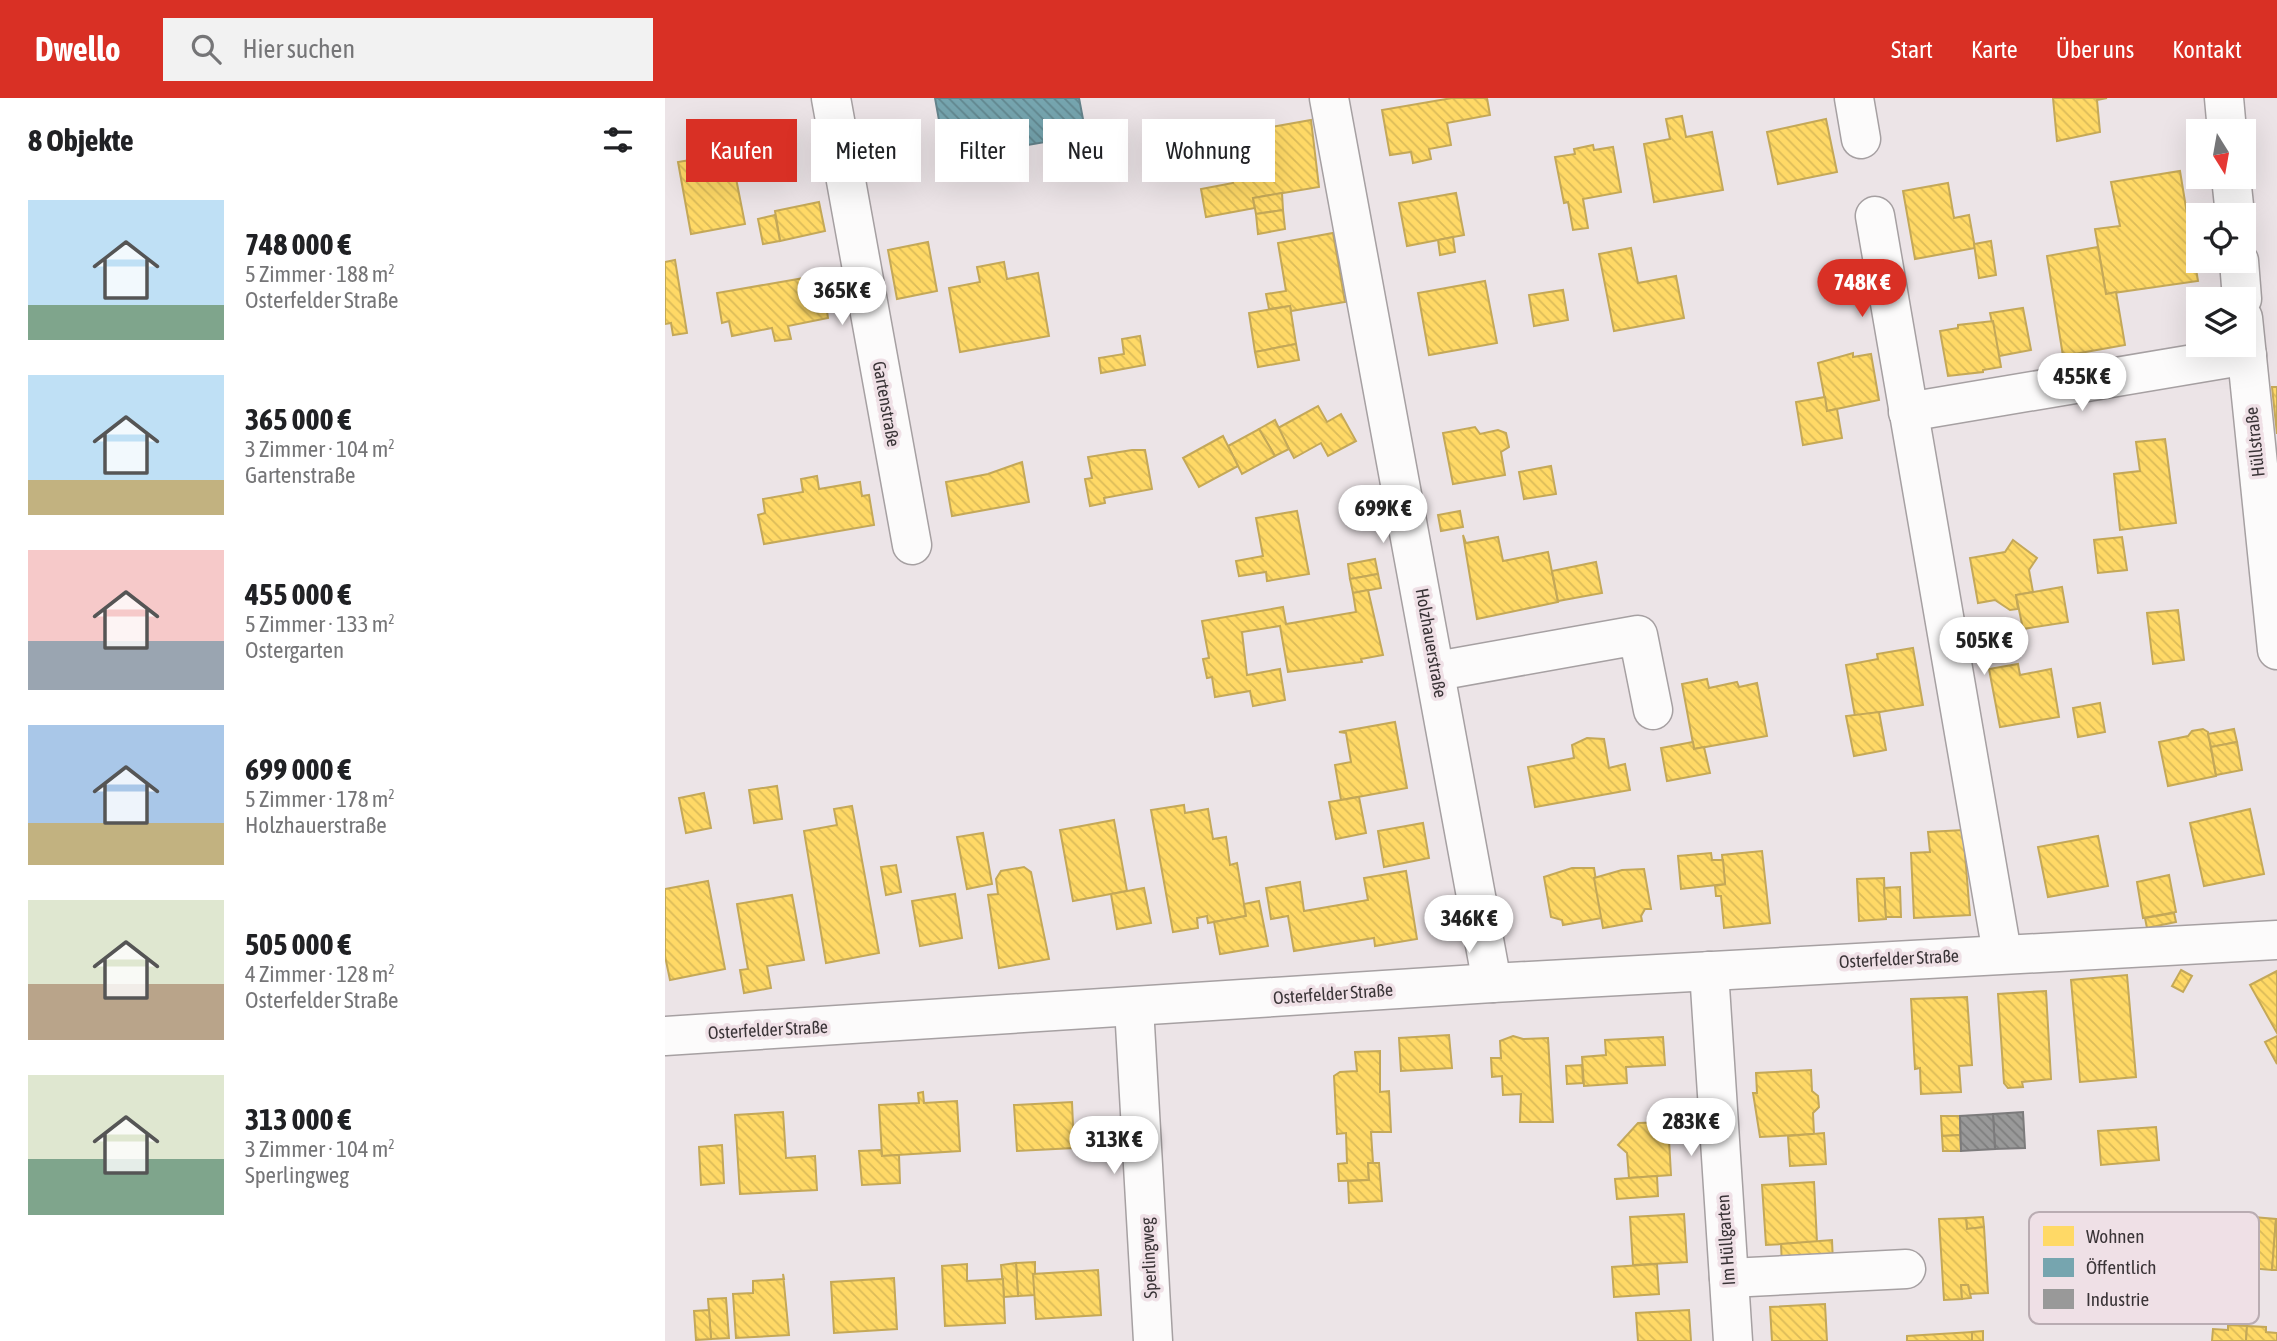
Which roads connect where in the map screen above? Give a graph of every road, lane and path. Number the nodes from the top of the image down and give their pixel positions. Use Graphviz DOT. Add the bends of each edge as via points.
graph roads {
  1 [pos="831,98"];
  2 [pos="1329,98"];
  3 [pos="1854,98"];
  4 [pos="2224,98"];
  5 [pos="2226,119"];
  6 [pos="1861,139"];
  7 [pos="1874,216"];
  8 [pos="2186,349"];
  9 [pos="2247,357"];
  10 [pos="1908,412"];
  11 [pos="912,545"];
  12 [pos="2277,649"];
  13 [pos="1437,671"];
  14 [pos="1653,710"];
  15 [pos="2277,940"];
  16 [pos="2002,953"];
  17 [pos="1709,971"];
  18 [pos="1492,983"];
  19 [pos="1134,1007"];
  20 [pos="665,1036"];
  21 [pos="1906,1269"];
  22 [pos="1728,1278"];
  23 [pos="1153,1341"];
  24 [pos="1733,1341"];
  1 -- 11 [label="street, Gartenstraße"];
  2 -- 13 [label="street, Holzhauerstraße"];
  3 -- 6 [label="street"];
  4 -- 5 [label="street"];
  7 -- 10 [label="street"];
  8 -- 10 [label="street"];
  9 -- 12 [label="street, Hüllstraße"];
  10 -- 16 [label="street"];
  13 -- 14 [label="street" via="1638,635"];
  13 -- 18 [label="street, Holzhauerstraße"];
  15 -- 16 [label="street, Osterfelder Straße"];
  16 -- 17 [label="street, Osterfelder Straße"];
  17 -- 18 [label="street, Osterfelder Straße"];
  17 -- 22 [label="street, Im Hüllgarten"];
  18 -- 19 [label="street, Osterfelder Straße"];
  19 -- 20 [label="street, Osterfelder Straße"];
  19 -- 23 [label="street, Sperlingweg"];
  21 -- 22 [label="street"];
  22 -- 24 [label="street, Im Hüllgarten"];
}
